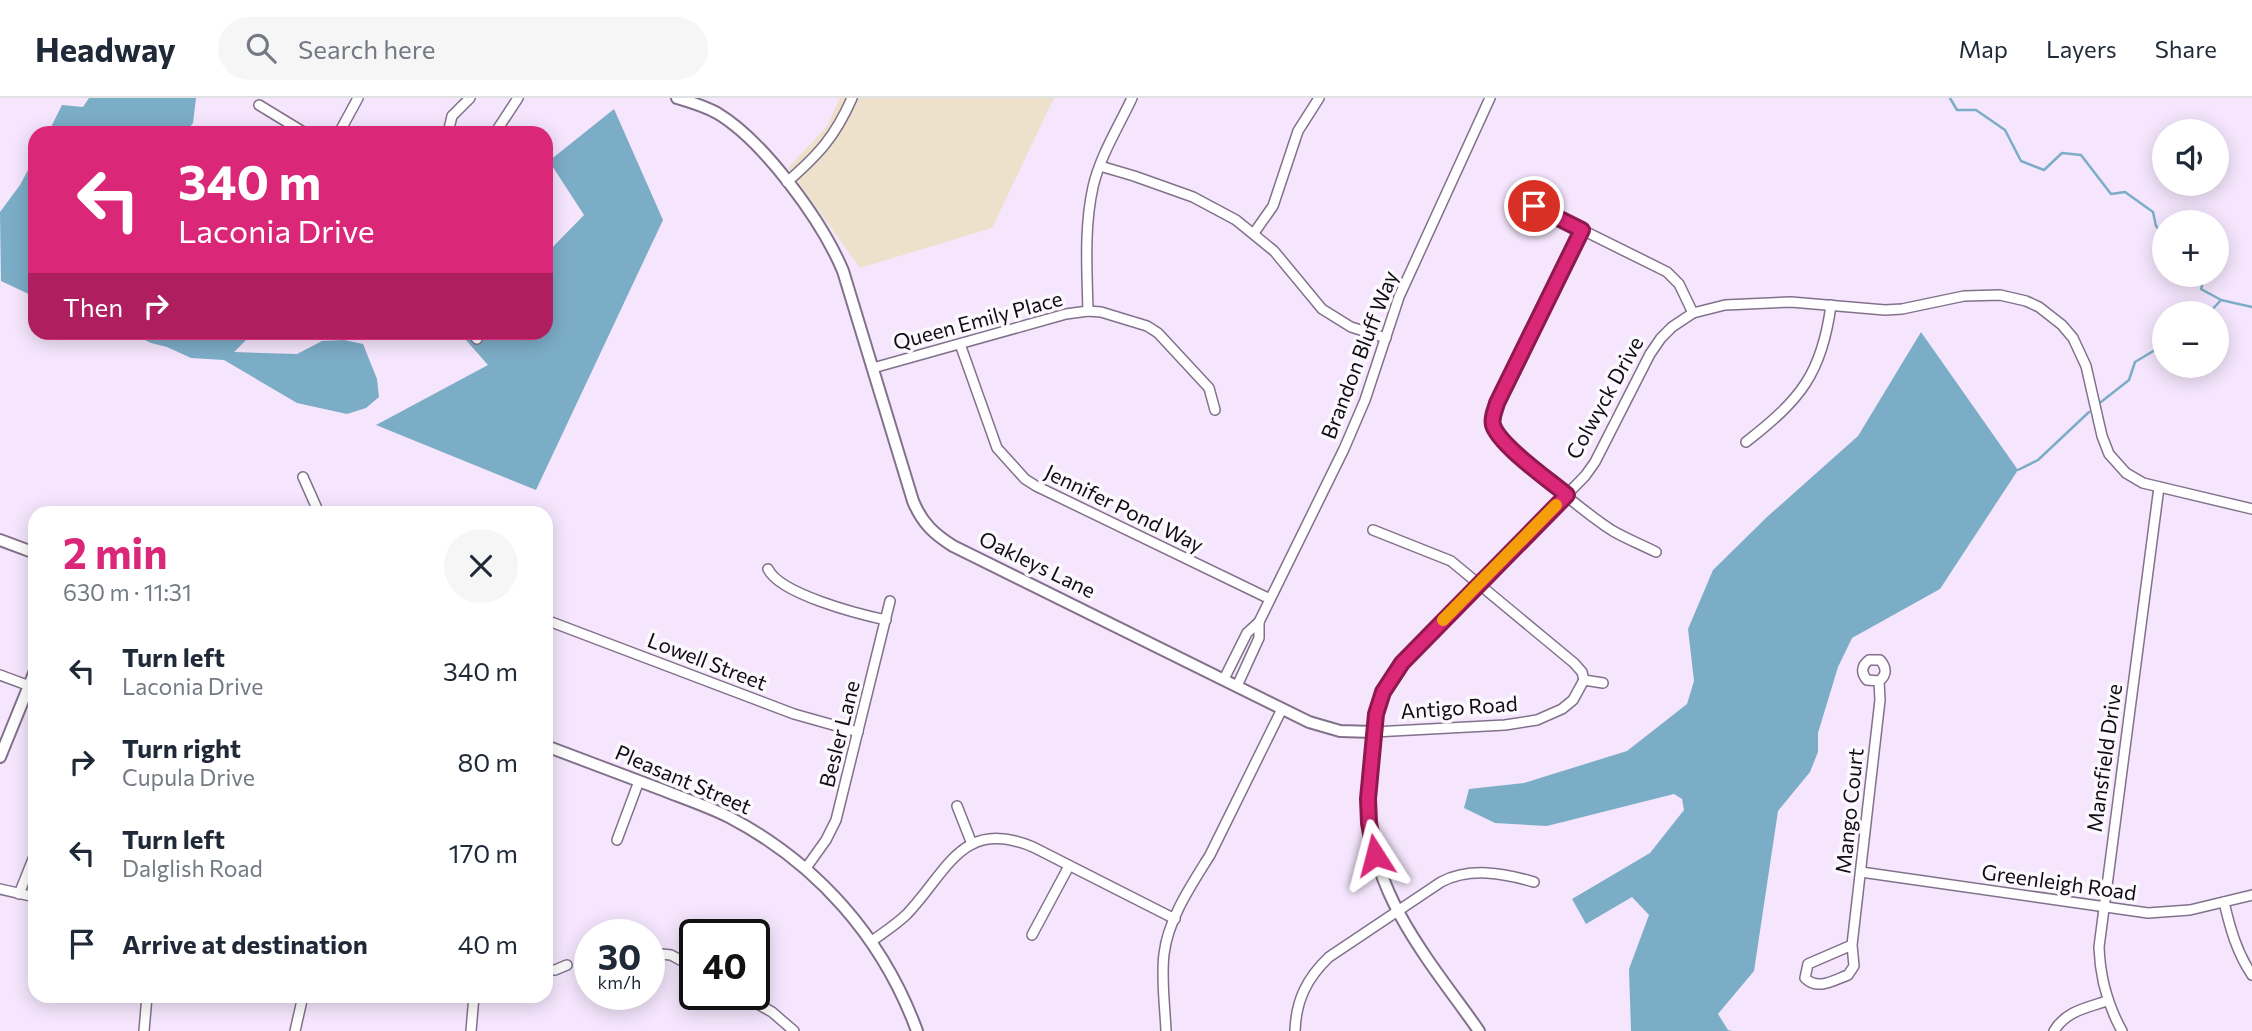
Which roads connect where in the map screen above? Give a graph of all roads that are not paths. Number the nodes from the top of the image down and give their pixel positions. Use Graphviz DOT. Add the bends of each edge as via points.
graph roads {
  1 [pos="358,98"];
  2 [pos="470,98"];
  3 [pos="677,98"];
  4 [pos="852,98"];
  5 [pos="1132,98"];
  6 [pos="1320,98"];
  7 [pos="1490,98"];
  8 [pos="513,100"];
  9 [pos="693,100"];
  10 [pos="259,105"];
  11 [pos="294,126"];
  12 [pos="343,126"];
  13 [pos="450,126"];
  14 [pos="499,126"];
  15 [pos="1100,166"];
  16 [pos="787,182"];
  17 [pos="1534,206"];
  18 [pos="1582,230"];
  19 [pos="1254,233"];
  20 [pos="1831,305"];
  21 [pos="1088,311"];
  22 [pos="1693,313"];
  23 [pos="1386,338"];
  24 [pos="960,344"];
  25 [pos="873,368"];
  26 [pos="1215,410"];
  27 [pos="1746,442"];
  28 [pos="303,477"];
  29 [pos="2159,487"];
  30 [pos="1567,495"];
  31 [pos="316,506"];
  32 [pos="2252,509"];
  33 [pos="1373,530"];
  34 [pos="0,540"];
  35 [pos="28,550"];
  36 [pos="1656,552"];
  37 [pos="768,569"];
  38 [pos="1480,583"];
  39 [pos="1270,599"];
  40 [pos="890,601"];
  41 [pos="886,620"];
  42 [pos="1259,622"];
  43 [pos="553,624"];
  44 [pos="0,674"];
  45 [pos="1224,679"];
  46 [pos="1584,680"];
  47 [pos="1879,681"];
  48 [pos="1603,683"];
  49 [pos="28,685"];
  50 [pos="1237,685"];
  51 [pos="28,696"];
  52 [pos="1282,709"];
  53 [pos="858,732"];
  54 [pos="1374,732"];
  55 [pos="553,749"];
  56 [pos="0,757"];
  57 [pos="639,781"];
  58 [pos="957,806"];
  59 [pos="617,840"];
  60 [pos="972,844"];
  61 [pos="1069,866"];
  62 [pos="806,868"];
  63 [pos="28,872"];
  64 [pos="1861,872"];
  65 [pos="1534,882"];
  66 [pos="0,889"];
  67 [pos="19,894"];
  68 [pos="2252,895"];
  69 [pos="28,896"];
  70 [pos="2224,902"];
  71 [pos="2103,908"];
  72 [pos="1398,911"];
  73 [pos="1175,919"];
  74 [pos="1032,935"];
  75 [pos="872,941"];
  76 [pos="1852,945"];
  77 [pos="567,965"];
  78 [pos="553,970"];
  79 [pos="2252,975"];
  80 [pos="2108,1001"];
  81 [pos="146,1003"];
  82 [pos="301,1003"];
  83 [pos="473,1003"];
  84 [pos="768,1010"];
  85 [pos="144,1031"];
  86 [pos="295,1031"];
  87 [pos="471,1031"];
  88 [pos="794,1031"];
  89 [pos="917,1031"];
  90 [pos="1166,1031"];
  91 [pos="1295,1031"];
  92 [pos="1479,1031"];
  93 [pos="2053,1031"];
  94 [pos="2122,1031"];
  1 -- 12 [label="street"];
  2 -- 13 [label="street" via="452,116"];
  3 -- 9 [label="street, Oakleys Lane"];
  4 -- 16 [label="street" via="822,150"];
  5 -- 15 [label="street"];
  6 -- 19 [label="street" via="1298,131 1273,206"];
  7 -- 23 [label="street, Brandon Bluff Way" via="1399,297"];
  8 -- 14 [label="street"];
  9 -- 16 [label="street, Oakleys Lane" via="727,120"];
  10 -- 11 [label="street"];
  15 -- 19 [label="street" via="1193,197"];
  15 -- 21 [label="street" via="1089,209"];
  16 -- 25 [label="street, Oakleys Lane" via="836,253"];
  17 -- 18 [label="street"];
  18 -- 22 [label="street" via="1667,272 1679,284"];
  18 -- 30 [label="street" via="1493,414 1494,428 1503,442"];
  19 -- 23 [label="street" via="1322,309 1351,327"];
  20 -- 22 [label="street, Colwyck Drive" via="1759,303"];
  20 -- 27 [label="street" via="1825,344 1808,383"];
  20 -- 29 [label="street, Colwyck Drive" via="1894,309 1982,294 2011,297 2039,307 2062,325 2082,354 2109,454 2126,473"];
  21 -- 24 [label="street, Queen Emily Place"];
  21 -- 26 [label="street, Queen Emily Place" via="1122,317 1158,333 1209,388"];
  22 -- 30 [label="street, Colwyck Drive" via="1661,338 1595,462"];
  23 -- 39 [label="street, Brandon Bluff Way" via="1344,449"];
  24 -- 25 [label="street, Queen Emily Place"];
  24 -- 39 [label="street, Jennifer Pond Way" via="997,448 1025,479"];
  25 -- 45 [label="street, Oakleys Lane" via="913,502 938,537"];
  28 -- 31 [label="street"];
  29 -- 32 [label="street, Colwyck Drive"];
  29 -- 71 [label="street, Mansfield Drive"];
  30 -- 36 [label="street" via="1613,531"];
  30 -- 38 [label="street, Colwyck Drive"];
  33 -- 38 [label="street" via="1451,561"];
  34 -- 35 [label="street"];
  37 -- 41 [label="street" via="793,590"];
  38 -- 46 [label="street" via="1574,663"];
  38 -- 54 [label="street, Colwyck Drive" via="1392,676 1377,707"];
  39 -- 42 [label="street, Brandon Bluff Way"];
  40 -- 41 [label="street, Besler Lane"];
  41 -- 53 [label="street, Besler Lane"];
  42 -- 45 [label="street, Brandon Bluff Way" via="1247,633"];
  42 -- 50 [label="street, Brandon Bluff Way" via="1259,638"];
  43 -- 53 [label="street, Lowell Street" via="794,714"];
  44 -- 49 [label="street"];
  45 -- 50 [label="street, Oakleys Lane"];
  46 -- 48 [label="street"];
  46 -- 54 [label="street, Antigo Road" via="1562,709 1537,720 1505,726"];
  47 -- 64 [label="street, Mango Court"];
  50 -- 52 [label="street, Oakleys Lane"];
  51 -- 56 [label="street"];
  52 -- 54 [label="street, Antigo Road" via="1327,728"];
  52 -- 73 [label="street"];
  53 -- 62 [label="street, Besler Lane" via="836,820"];
  54 -- 72 [label="street, Colwyck Drive" via="1369,823 1380,871"];
  55 -- 57 [label="street, Pleasant Street"];
  57 -- 59 [label="street"];
  57 -- 62 [label="street, Pleasant Street" via="730,818"];
  58 -- 60 [label="street"];
  60 -- 61 [label="street" via="1000,838 1017,841"];
  60 -- 75 [label="street" via="954,856 906,915"];
  61 -- 73 [label="street"];
  61 -- 74 [label="street"];
  62 -- 75 [label="street, Pleasant Street"];
  63 -- 67 [label="street"];
  64 -- 71 [label="street, Greenleigh Road"];
  64 -- 76 [label="street, Mango Court"];
  65 -- 72 [label="street" via="1496,874 1455,875"];
  66 -- 67 [label="street"];
  67 -- 69 [label="street"];
  68 -- 70 [label="street, Greenleigh Road"];
  70 -- 71 [label="street, Greenleigh Road" via="2172,912"];
  70 -- 79 [label="street" via="2231,931"];
  71 -- 80 [label="street, Mansfield Drive" via="2099,960"];
  72 -- 91 [label="street" via="1316,969 1299,1002"];
  72 -- 92 [label="street, Colwyck Drive"];
  73 -- 90 [label="street" via="1165,951"];
  75 -- 89 [label="street, Pleasant Street"];
  76 -- 76 [label="street, Mango Court" via="1808,964 1805,978 1818,985 1848,975 1854,965"];
  77 -- 78 [label="street"];
  80 -- 93 [label="street" via="2070,1013"];
  80 -- 94 [label="street, Mansfield Drive"];
  81 -- 85 [label="street"];
  82 -- 86 [label="street"];
  83 -- 87 [label="street"];
  84 -- 88 [label="street"];
}
